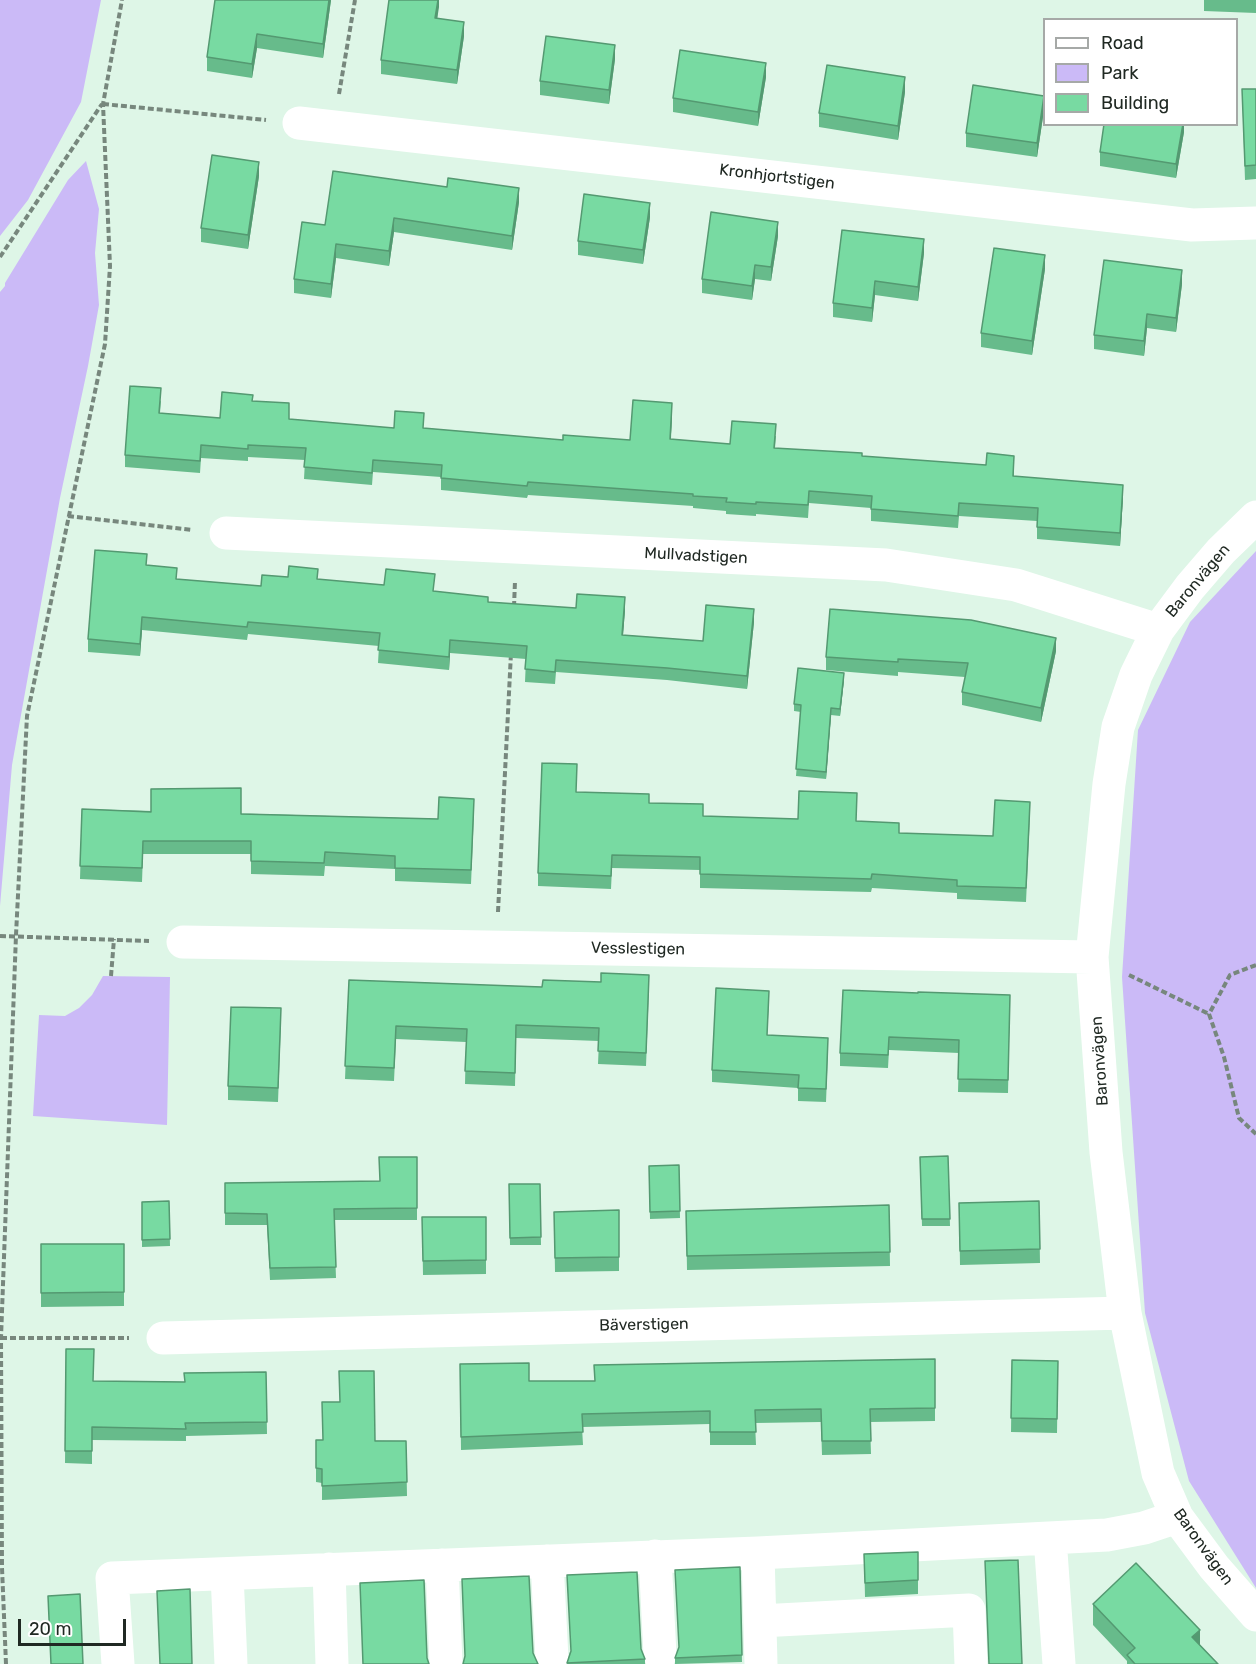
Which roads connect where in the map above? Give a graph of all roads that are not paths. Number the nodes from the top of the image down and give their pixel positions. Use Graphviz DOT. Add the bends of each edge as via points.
graph roads {
  1 [pos="299,123"];
  2 [pos="1256,223"];
  3 [pos="1256,517"];
  4 [pos="226,533"];
  5 [pos="1158,630"];
  6 [pos="183,942"];
  7 [pos="1092,957"];
  8 [pos="1125,1313"];
  9 [pos="163,1338"];
  10 [pos="1177,1517"];
  11 [pos="1050,1538"];
  12 [pos="758,1553"];
  13 [pos="655,1556"];
  14 [pos="547,1561"];
  15 [pos="441,1565"];
  16 [pos="329,1569"];
  17 [pos="227,1574"];
  18 [pos="1256,1615"];
  19 [pos="760,1621"];
  20 [pos="660,1655"];
  21 [pos="552,1659"];
  22 [pos="118,1664"];
  23 [pos="231,1664"];
  24 [pos="332,1664"];
  25 [pos="446,1664"];
  26 [pos="761,1664"];
  27 [pos="971,1664"];
  28 [pos="1059,1664"];
  1 -- 2 [label="street, Kronhjortstigen" via="1192,225"];
  3 -- 5 [label="street, Baronvägen" via="1197,578"];
  4 -- 5 [label="street, Mullvadstigen" via="886,565 1016,585"];
  5 -- 7 [label="street, Baronvägen" via="1136,675 1118,727"];
  6 -- 7 [label="street, Vesslestigen"];
  7 -- 8 [label="street, Baronvägen" via="1106,1152"];
  8 -- 9 [label="street, Bäverstigen"];
  8 -- 10 [label="street, Baronvägen" via="1158,1473"];
  10 -- 11 [label="street" via="1107,1535"];
  10 -- 18 [label="street, Baronvägen"];
  11 -- 12 [label="street"];
  11 -- 28 [label="street"];
  12 -- 13 [label="street"];
  12 -- 19 [label="street"];
  13 -- 14 [label="street"];
  13 -- 20 [label="street"];
  14 -- 15 [label="street"];
  14 -- 21 [label="street"];
  15 -- 16 [label="street"];
  15 -- 25 [label="street"];
  16 -- 17 [label="street"];
  16 -- 24 [label="street"];
  17 -- 22 [label="street" via="112,1578"];
  17 -- 23 [label="street"];
  19 -- 26 [label="street"];
  19 -- 27 [label="street" via="969,1610"];
}
